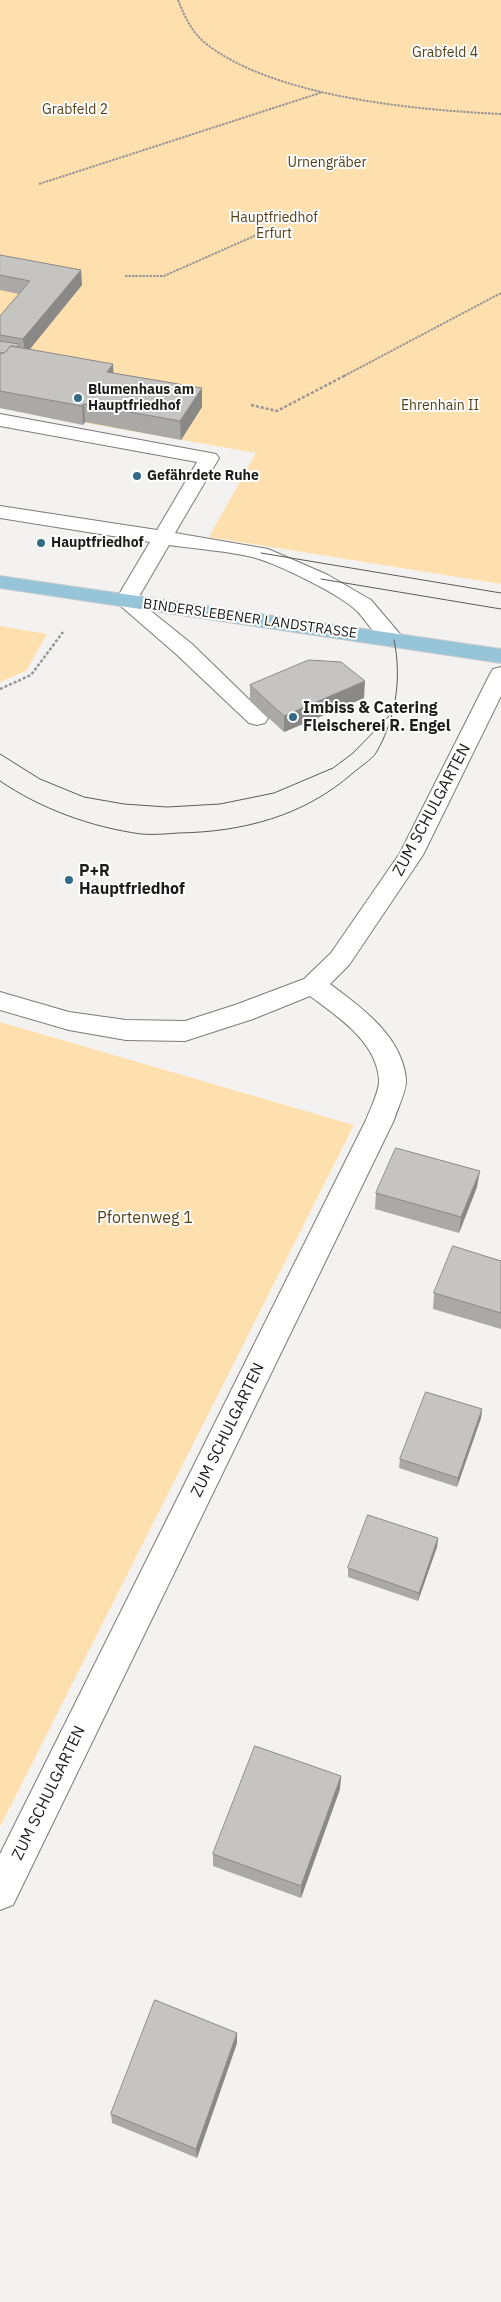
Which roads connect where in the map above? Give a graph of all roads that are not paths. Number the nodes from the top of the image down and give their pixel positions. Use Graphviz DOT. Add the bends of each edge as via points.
graph roads {
  1 [pos="0,420"];
  2 [pos="0,512"];
  3 [pos="0,524"];
  4 [pos="159,544"];
  5 [pos="0,582"];
  6 [pos="126,601"];
  7 [pos="394,640"];
  8 [pos="501,656"];
  9 [pos="501,674"];
  10 [pos="257,718"];
  11 [pos="313,985"];
  12 [pos="0,1001"];
  13 [pos="0,1892"];
  1 -- 4 [label="street" via="209,458"];
  2 -- 4 [label="street"];
  3 -- 4 [label="street"];
  4 -- 6 [label="street"];
  4 -- 7 [label="street" via="321,579 363,605"];
  5 -- 6 [label="main road, BINDERSLEBENER LANDSTRASSE"];
  6 -- 7 [label="main road, BINDERSLEBENER LANDSTRASSE"];
  6 -- 10 [label="street" via="184,649"];
  7 -- 8 [label="main road, BINDERSLEBENER LANDSTRASSE"];
  9 -- 11 [label="street, ZUM SCHULGARTEN" via="411,855 340,959"];
  11 -- 12 [label="street, ZUM SCHULGARTEN" via="185,1031 126,1030 69,1021"];
  11 -- 13 [label="street, ZUM SCHULGARTEN" via="352,1014 385,1050 393,1081 380,1120"];
}
